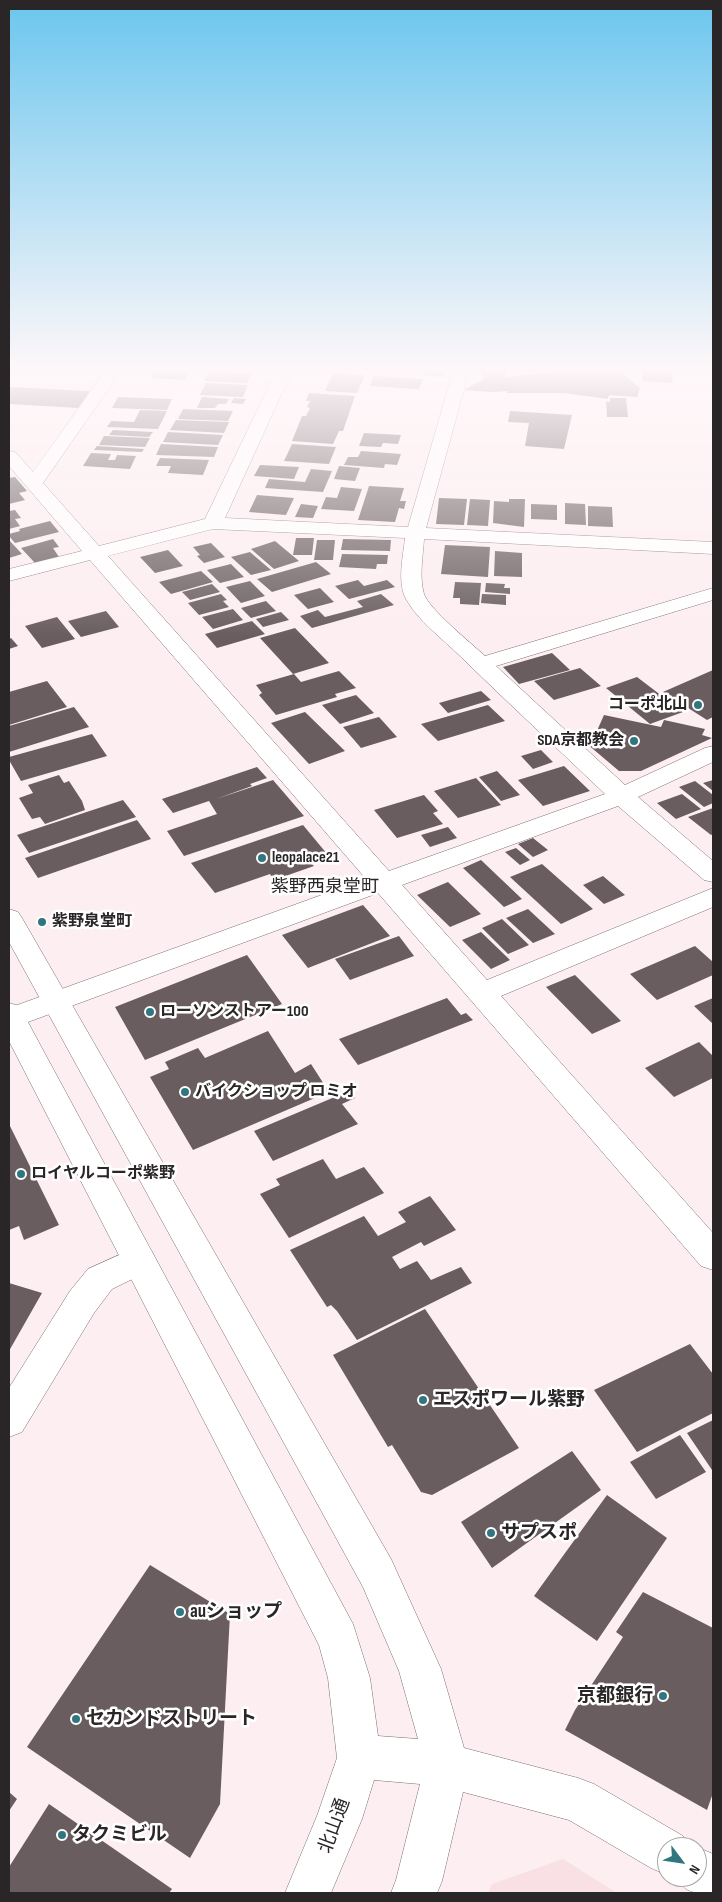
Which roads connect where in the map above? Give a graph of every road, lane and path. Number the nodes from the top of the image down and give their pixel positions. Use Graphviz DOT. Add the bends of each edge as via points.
graph roads {
  1 [pos="12,460"];
  2 [pos="50,460"];
  3 [pos="243,460"];
  4 [pos="436,460"];
  5 [pos="33,484"];
  6 [pos="213,524"];
  7 [pos="416,534"];
  8 [pos="713,548"];
  9 [pos="95,554"];
  10 [pos="9,575"];
  11 [pos="713,594"];
  12 [pos="480,664"];
  13 [pos="713,753"];
  14 [pos="622,796"];
  15 [pos="713,874"];
  16 [pos="383,882"];
  17 [pos="713,897"];
  18 [pos="9,918"];
  19 [pos="481,993"];
  20 [pos="56,1002"];
  21 [pos="10,1017"];
  22 [pos="713,1256"];
  23 [pos="139,1260"];
  24 [pos="9,1420"];
  25 [pos="359,1758"];
  26 [pos="447,1766"];
  27 [pos="657,1846"];
  28 [pos="308,1893"];
  29 [pos="414,1893"];
  1 -- 5 [label="street"];
  2 -- 5 [label="street"];
  3 -- 6 [label="street"];
  4 -- 7 [label="street"];
  5 -- 9 [label="street"];
  6 -- 7 [label="street"];
  6 -- 9 [label="street"];
  7 -- 8 [label="street"];
  7 -- 12 [label="street" via="411,577 415,597"];
  9 -- 10 [label="street"];
  9 -- 16 [label="street"];
  11 -- 12 [label="street"];
  12 -- 14 [label="street"];
  13 -- 14 [label="street"];
  14 -- 15 [label="street"];
  14 -- 16 [label="street"];
  16 -- 19 [label="street"];
  16 -- 20 [label="street"];
  17 -- 19 [label="street"];
  18 -- 20 [label="street"];
  19 -- 22 [label="street"];
  20 -- 21 [label="street"];
  20 -- 26 [label="street" via="377,1573 420,1669"];
  21 -- 23 [label="street"];
  23 -- 24 [label="street" via="100,1279 82,1302"];
  23 -- 25 [label="street" via="338,1639 349,1678"];
  25 -- 26 [label="street" via="403,1759"];
  25 -- 28 [label="street, 北山通" via="339,1819"];
  26 -- 27 [label="street" via="578,1800"];
  26 -- 29 [label="street"];
}
